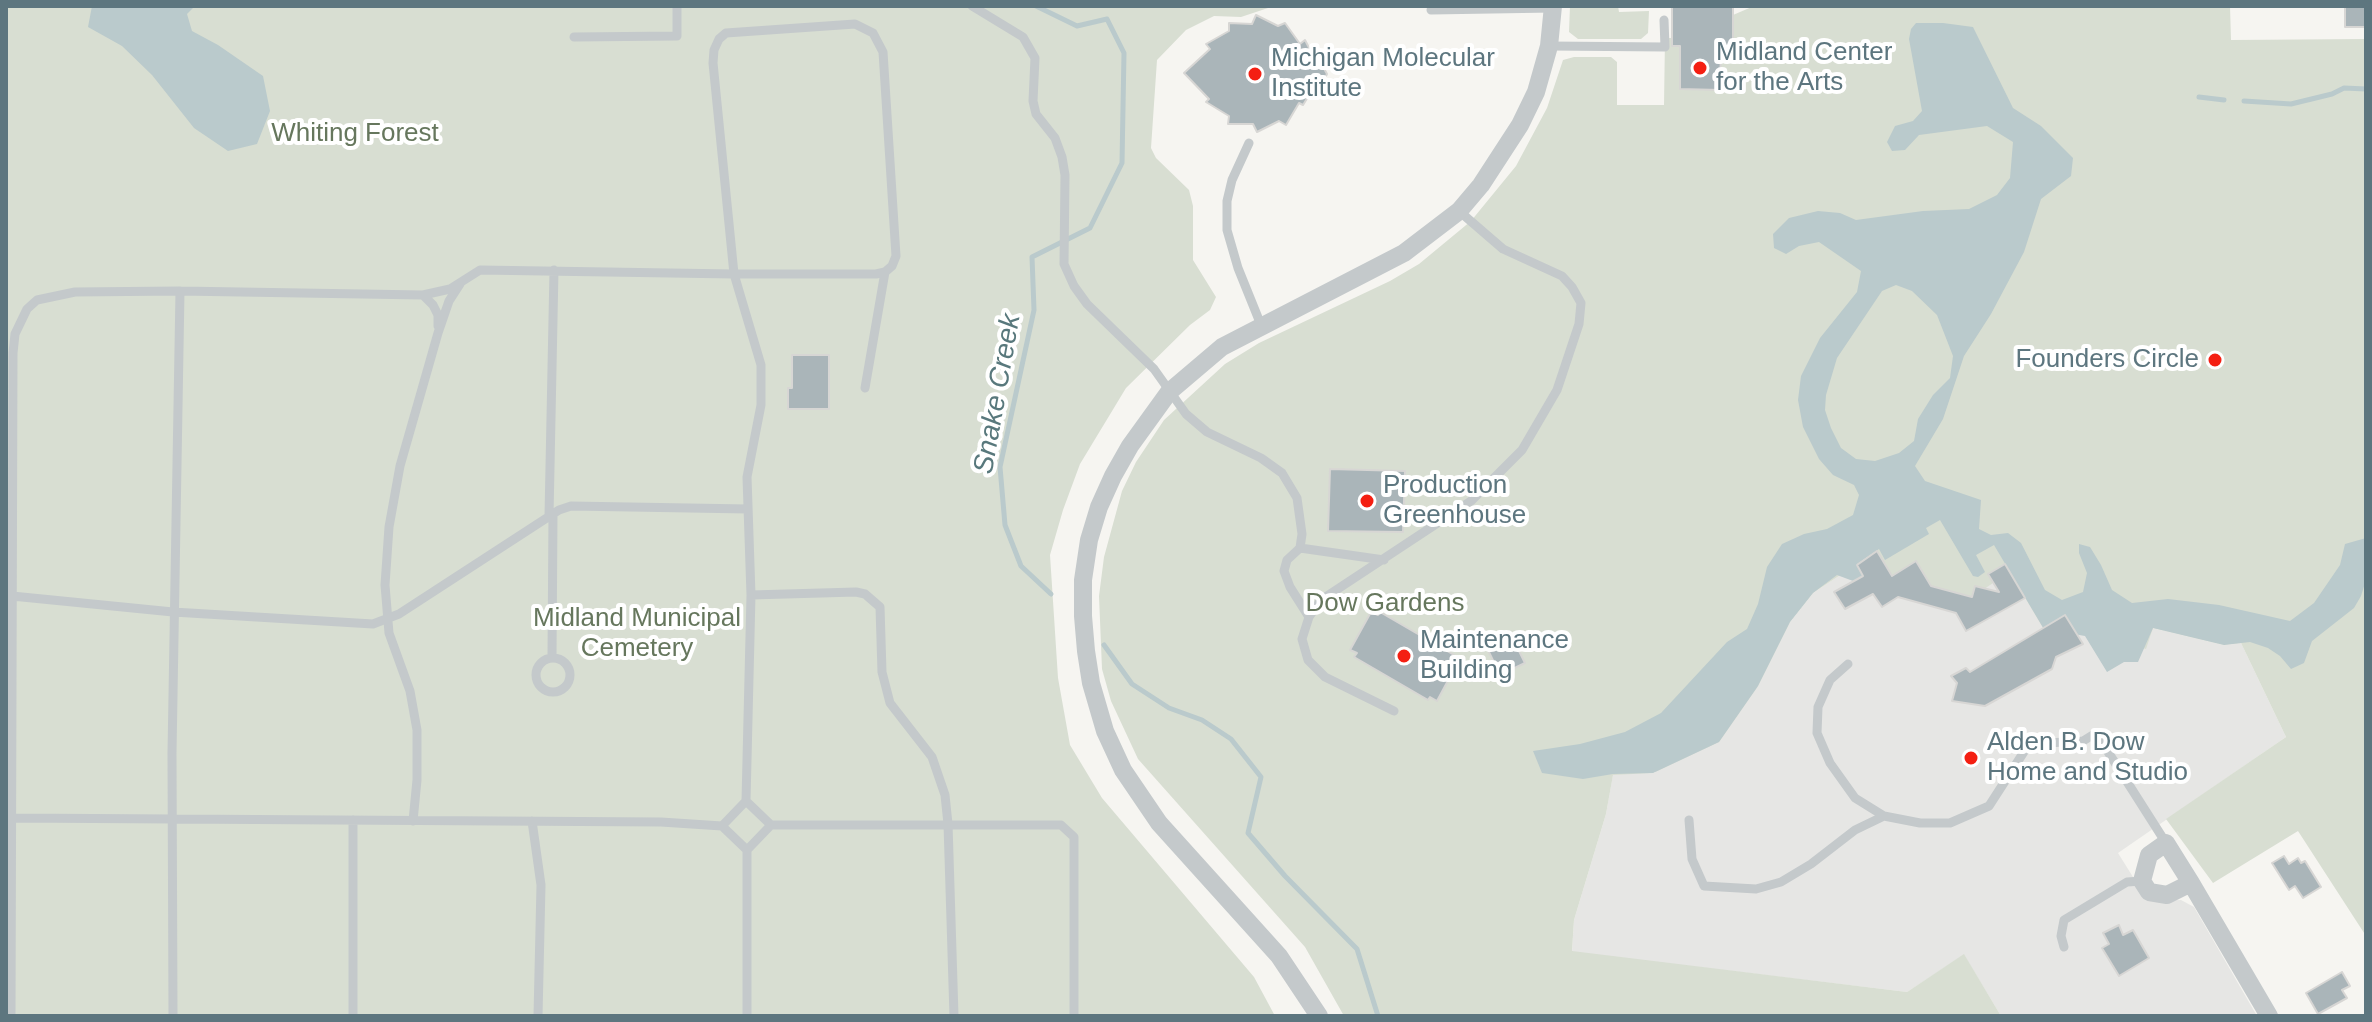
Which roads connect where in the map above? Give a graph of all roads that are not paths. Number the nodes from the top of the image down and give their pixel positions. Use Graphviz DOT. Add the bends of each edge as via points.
graph roads {
  1 [pos="677,6"];
  2 [pos="972,6"];
  3 [pos="1553,7"];
  4 [pos="1431,10"];
  5 [pos="1664,20"];
  6 [pos="574,37"];
  7 [pos="1549,46"];
  8 [pos="1249,143"];
  9 [pos="1459,211"];
  10 [pos="554,270"];
  11 [pos="885,272"];
  12 [pos="734,274"];
  13 [pos="461,281"];
  14 [pos="180,291"];
  15 [pos="423,295"];
  16 [pos="1261,325"];
  17 [pos="438,333"];
  18 [pos="865,388"];
  19 [pos="1169,392"];
  20 [pos="748,509"];
  21 [pos="551,515"];
  22 [pos="1300,548"];
  23 [pos="1384,560"];
  24 [pos="751,595"];
  25 [pos="12,596"];
  26 [pos="173,612"];
  27 [pos="1309,617"];
  28 [pos="387,619"];
  29 [pos="552,657"];
  30 [pos="1848,664"];
  31 [pos="1394,711"];
  32 [pos="746,801"];
  33 [pos="1884,816"];
  34 [pos="12,818"];
  35 [pos="173,819"];
  36 [pos="353,820"];
  37 [pos="1689,820"];
  38 [pos="413,821"];
  39 [pos="532,821"];
  40 [pos="948,824"];
  41 [pos="771,825"];
  42 [pos="722,826"];
  43 [pos="2166,843"];
  44 [pos="747,850"];
  45 [pos="2142,881"];
  46 [pos="2191,883"];
  47 [pos="2064,947"];
  48 [pos="11,1016"];
  49 [pos="173,1016"];
  50 [pos="353,1016"];
  51 [pos="538,1016"];
  52 [pos="747,1016"];
  53 [pos="954,1016"];
  54 [pos="1074,1016"];
  55 [pos="1319,1016"];
  56 [pos="2269,1016"];
  1 -- 6 [label="lane" via="677,36"];
  2 -- 19 [label="lane" via="1023,37 1035,58 1036,114 1062,157 1064,264 1074,286 1154,369"];
  3 -- 4 [label="lane"];
  3 -- 7 [label="street"];
  5 -- 7 [label="lane" via="1665,47"];
  7 -- 9 [label="street" via="1520,125"];
  8 -- 16 [label="lane" via="1232,180 1227,230"];
  9 -- 16 [label="street" via="1404,253"];
  9 -- 23 [label="lane" via="1503,249 1562,276 1581,303 1579,324 1557,390 1522,450 1471,501"];
  10 -- 12 [label="lane"];
  10 -- 13 [label="lane" via="480,270"];
  10 -- 21 [label="lane"];
  11 -- 12 [label="lane"];
  11 -- 12 [label="lane" via="896,256 883,52 873,33 845,23 737,31 719,39 713,63"];
  11 -- 18 [label="lane"];
  12 -- 20 [label="lane" via="761,365"];
  13 -- 15 [label="lane"];
  13 -- 17 [label="lane"];
  14 -- 15 [label="lane"];
  14 -- 25 [label="lane" via="53,295 37,300 20,318 13,353"];
  14 -- 26 [label="lane"];
  15 -- 17 [label="lane" via="438,315"];
  16 -- 19 [label="street" via="1222,347"];
  17 -- 28 [label="lane" via="392,499"];
  19 -- 22 [label="lane" via="1207,432 1282,473 1297,498"];
  19 -- 55 [label="street" via="1113,476 1089,540 1083,616 1091,683 1105,731 1140,797 1279,956"];
  20 -- 21 [label="lane" via="571,506"];
  20 -- 24 [label="lane"];
  21 -- 28 [label="lane"];
  21 -- 29 [label="lane"];
  22 -- 23 [label="lane"];
  22 -- 27 [label="lane" via="1284,571"];
  23 -- 27 [label="lane" via="1321,600"];
  24 -- 32 [label="lane"];
  24 -- 40 [label="lane" via="856,592 875,600 890,703 937,766"];
  25 -- 26 [label="lane"];
  25 -- 34 [label="lane"];
  26 -- 28 [label="lane" via="373,624"];
  26 -- 35 [label="lane"];
  27 -- 31 [label="lane" via="1302,639 1308,660 1325,677"];
  28 -- 38 [label="lane" via="416,719"];
  30 -- 33 [label="lane" via="1830,680 1818,707 1817,733 1855,798"];
  32 -- 41 [label="lane"];
  32 -- 42 [label="lane"];
  33 -- 37 [label="lane" via="1781,882 1756,889 1704,886 1692,859"];
  33 -- 43 [label="lane" via="1950,823 1989,806 2029,744 2083,741 2096,733"];
  34 -- 35 [label="lane"];
  34 -- 48 [label="lane"];
  35 -- 36 [label="lane"];
  35 -- 49 [label="lane"];
  36 -- 38 [label="lane"];
  36 -- 50 [label="lane"];
  38 -- 39 [label="lane"];
  39 -- 42 [label="lane"];
  39 -- 51 [label="lane" via="541,885"];
  40 -- 41 [label="lane"];
  40 -- 53 [label="lane"];
  40 -- 54 [label="lane" via="1054,823 1074,837"];
  41 -- 44 [label="lane"];
  42 -- 44 [label="lane"];
  43 -- 45 [label="street" via="2149,855"];
  43 -- 46 [label="street"];
  44 -- 52 [label="lane"];
  45 -- 46 [label="street" via="2149,892 2167,895"];
  45 -- 47 [label="lane" via="2127,882 2064,920"];
  46 -- 56 [label="street"];
}
